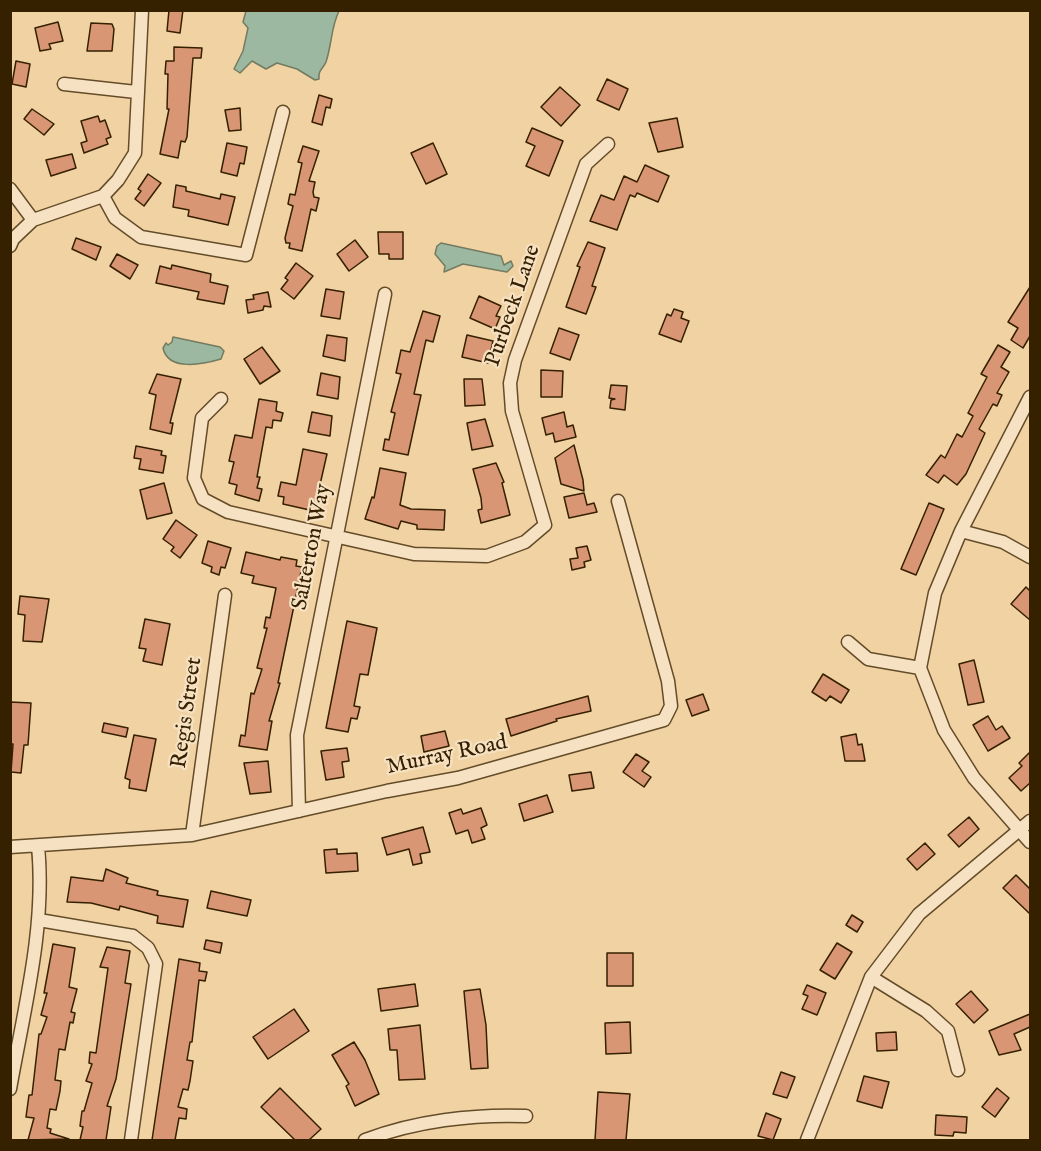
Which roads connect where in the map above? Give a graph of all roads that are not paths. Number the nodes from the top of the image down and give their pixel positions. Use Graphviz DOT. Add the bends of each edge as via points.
graph roads {
  1 [pos="142,10"];
  2 [pos="64,84"];
  3 [pos="136,92"];
  4 [pos="283,112"];
  5 [pos="608,144"];
  6 [pos="10,189"];
  7 [pos="104,196"];
  8 [pos="33,220"];
  9 [pos="10,246"];
  10 [pos="385,294"];
  11 [pos="1030,398"];
  12 [pos="221,399"];
  13 [pos="618,501"];
  14 [pos="962,531"];
  15 [pos="337,536"];
  16 [pos="1030,557"];
  17 [pos="225,595"];
  18 [pos="848,642"];
  19 [pos="920,668"];
  20 [pos="298,811"];
  21 [pos="1030,821"];
  22 [pos="1020,829"];
  23 [pos="192,835"];
  24 [pos="1030,842"];
  25 [pos="38,846"];
  26 [pos="10,847"];
  27 [pos="39,920"];
  28 [pos="871,977"];
  29 [pos="958,1070"];
  30 [pos="10,1089"];
  31 [pos="526,1116"];
  32 [pos="131,1140"];
  33 [pos="365,1140"];
  34 [pos="807,1140"];
  1 -- 3 [label="street"];
  2 -- 3 [label="street"];
  3 -- 7 [label="street" via="135,153"];
  4 -- 7 [label="street" via="246,255 141,237 115,219"];
  5 -- 15 [label="street, Purbeck Lane" via="586,164 510,383 512,411 545,525 525,542 487,556 414,554"];
  6 -- 8 [label="street"];
  7 -- 8 [label="street"];
  8 -- 9 [label="street"];
  10 -- 15 [label="street, Salterton Way"];
  11 -- 14 [label="street"];
  12 -- 15 [label="street" via="202,418 194,478 203,499 228,512"];
  13 -- 20 [label="street, Murray Road" via="668,681 671,706 664,720 458,778"];
  14 -- 16 [label="street" via="1003,542"];
  14 -- 19 [label="street" via="935,593"];
  15 -- 20 [label="street, Salterton Way" via="297,735"];
  17 -- 23 [label="street, Regis Street"];
  18 -- 19 [label="street" via="868,659"];
  19 -- 22 [label="street" via="944,730 974,778"];
  20 -- 23 [label="street, Murray Road"];
  21 -- 22 [label="street"];
  22 -- 24 [label="street"];
  22 -- 28 [label="street" via="920,914"];
  23 -- 25 [label="street, Murray Road"];
  25 -- 26 [label="street, Murray Road"];
  25 -- 27 [label="street" via="42,883"];
  27 -- 30 [label="street"];
  27 -- 32 [label="street" via="133,936 148,948 156,964"];
  28 -- 29 [label="street" via="926,1011 948,1031"];
  28 -- 34 [label="street"];
  31 -- 33 [label="street" via="464,1118 408,1127"];
}
